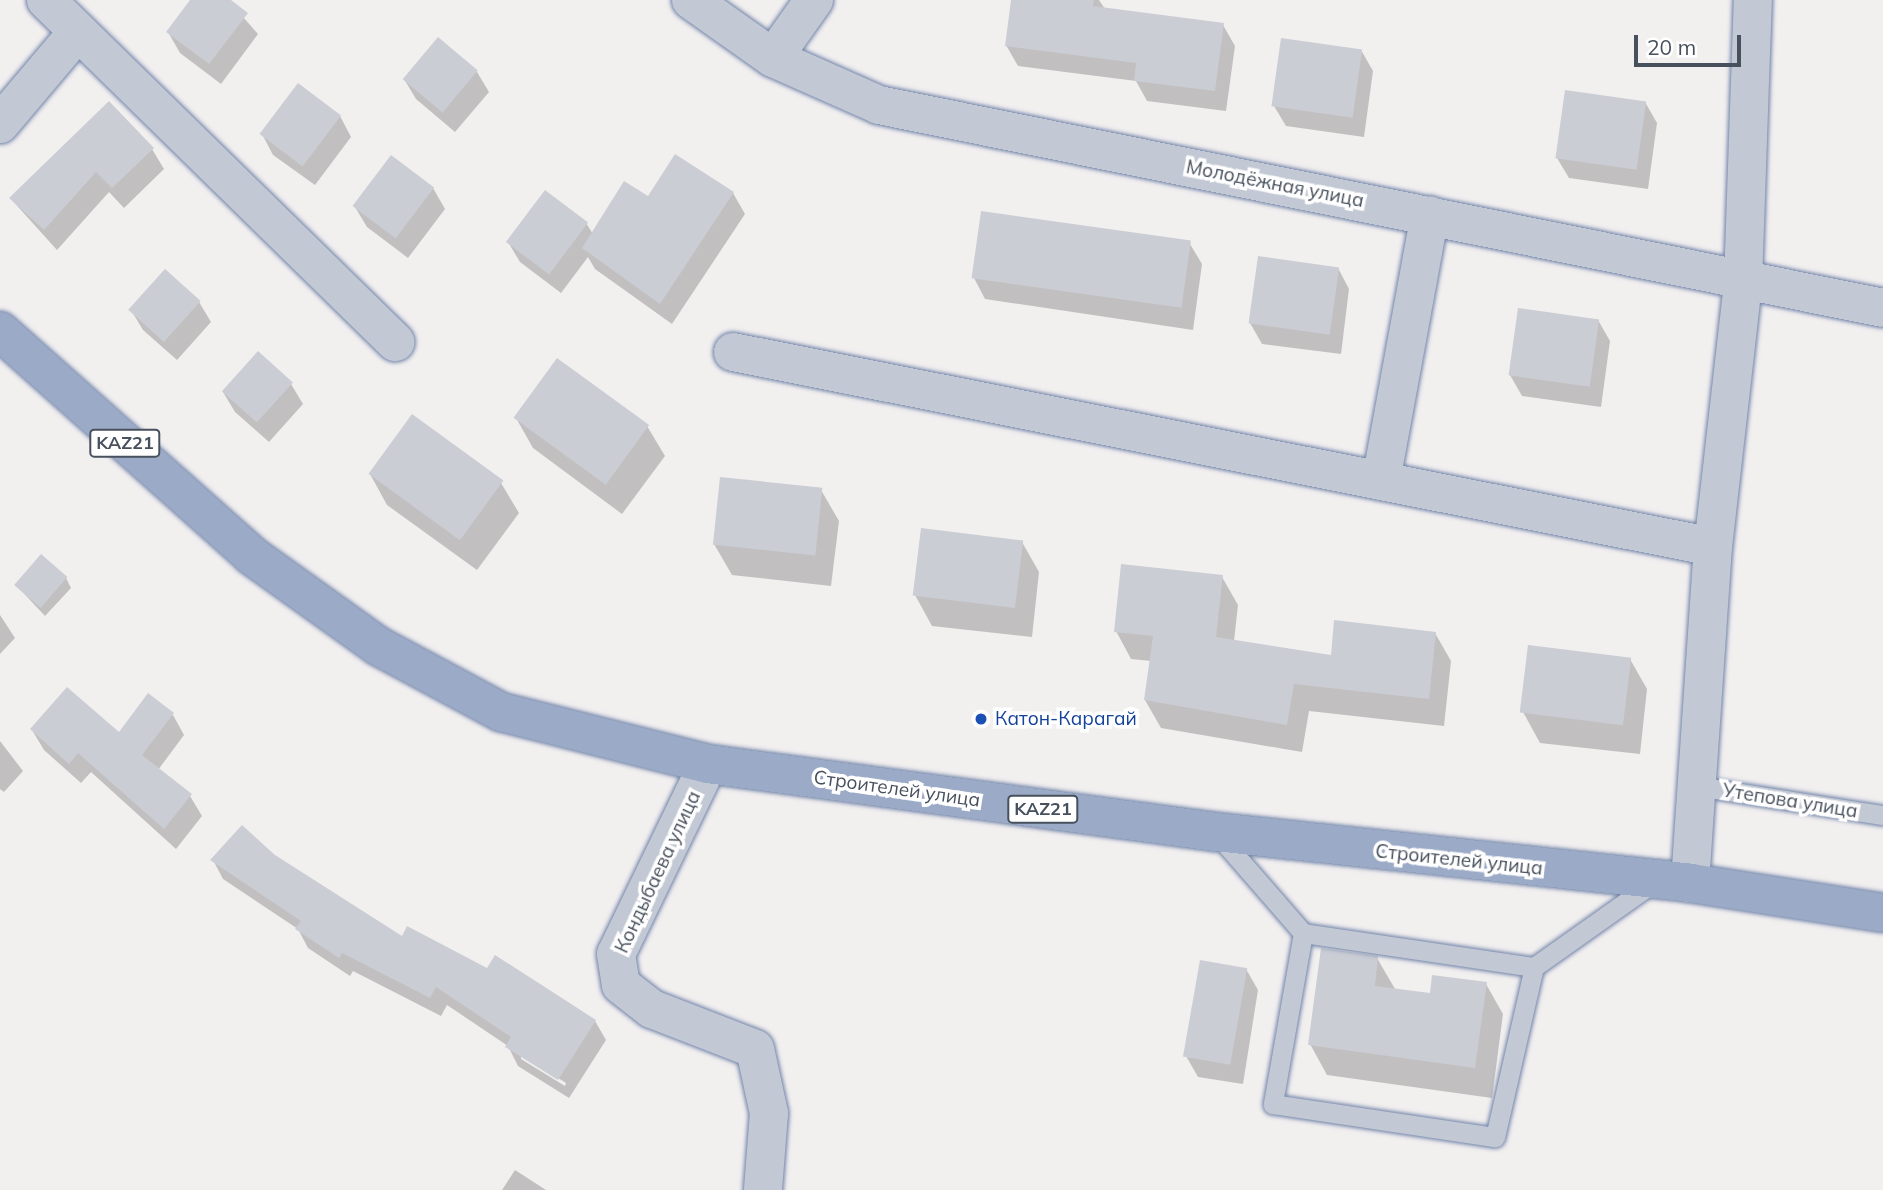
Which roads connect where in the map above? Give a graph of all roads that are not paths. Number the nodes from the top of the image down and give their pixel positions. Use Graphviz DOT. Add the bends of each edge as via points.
graph roads {
  1 [pos="46,0"];
  2 [pos="691,0"];
  3 [pos="814,0"];
  4 [pos="1753,0"];
  5 [pos="77,33"];
  6 [pos="773,58"];
  7 [pos="0,124"];
  8 [pos="1430,215"];
  9 [pos="1743,282"];
  10 [pos="1883,308"];
  11 [pos="0,331"];
  12 [pos="395,342"];
  13 [pos="733,352"];
  14 [pos="1381,481"];
  15 [pos="1713,547"];
  16 [pos="708,764"];
  17 [pos="1697,786"];
  18 [pos="1883,815"];
  19 [pos="1216,832"];
  20 [pos="1672,882"];
  21 [pos="1874,909"];
  22 [pos="1303,933"];
  23 [pos="1534,967"];
  24 [pos="763,1190"];
  1 -- 5 [label="street"];
  2 -- 6 [label="street, Молодёжная улица"];
  3 -- 6 [label="street"];
  4 -- 9 [label="street"];
  5 -- 7 [label="street"];
  5 -- 12 [label="street"];
  6 -- 8 [label="street, Молодёжная улица" via="879,105"];
  8 -- 9 [label="street, Молодёжная улица"];
  8 -- 14 [label="street"];
  9 -- 10 [label="street, Молодёжная улица"];
  9 -- 15 [label="street"];
  11 -- 16 [label="highway, Строителей улица / KAZ21" via="251,555 378,646 501,712"];
  13 -- 14 [label="street"];
  14 -- 15 [label="street"];
  15 -- 17 [label="street"];
  16 -- 19 [label="highway, Строителей улица / KAZ21"];
  16 -- 24 [label="street, Кондыбаева улица" via="616,954 621,985 652,1009 755,1049 769,1113"];
  17 -- 18 [label="lane, Утепова улица"];
  17 -- 20 [label="street"];
  19 -- 20 [label="highway, Строителей улица / KAZ21"];
  19 -- 22 [label="lane"];
  20 -- 21 [label="highway, Строителей улица / KAZ21"];
  20 -- 23 [label="lane"];
  22 -- 23 [label="lane"];
  22 -- 23 [label="lane" via="1273,1104 1495,1137"];
}
